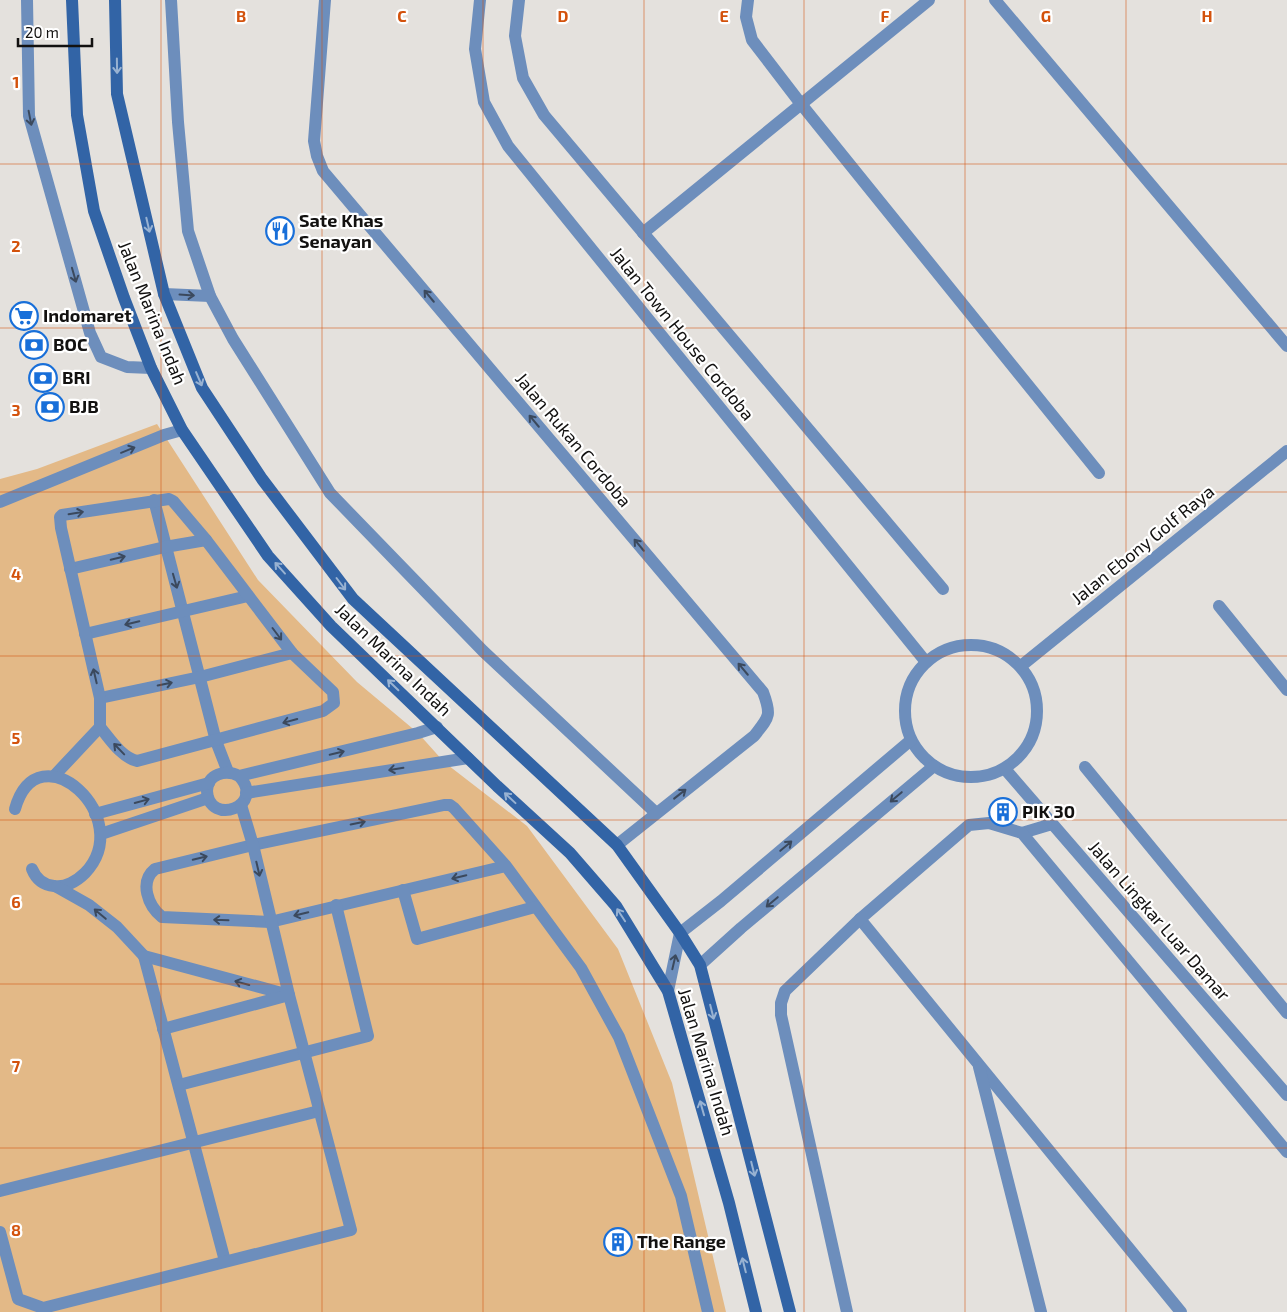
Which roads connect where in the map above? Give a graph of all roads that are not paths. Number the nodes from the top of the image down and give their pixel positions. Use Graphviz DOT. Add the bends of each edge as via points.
graph roads {
  1 [pos="27,0"];
  2 [pos="72,0"];
  3 [pos="115,0"];
  4 [pos="171,0"];
  5 [pos="325,0"];
  6 [pos="480,0"];
  7 [pos="519,0"];
  8 [pos="748,0"];
  9 [pos="929,0"];
  10 [pos="995,0"];
  11 [pos="801,104"];
  12 [pos="643,233"];
  13 [pos="164,294"];
  14 [pos="210,296"];
  15 [pos="1287,346"];
  16 [pos="150,368"];
  17 [pos="182,430"];
  18 [pos="1287,451"];
  19 [pos="1099,473"];
  20 [pos="154,500"];
  21 [pos="0,502"];
  22 [pos="206,540"];
  23 [pos="165,547"];
  24 [pos="70,568"];
  25 [pos="943,589"];
  26 [pos="248,596"];
  27 [pos="1219,606"];
  28 [pos="183,611"];
  29 [pos="85,634"];
  30 [pos="292,653"];
  31 [pos="926,662"];
  32 [pos="1021,666"];
  33 [pos="200,677"];
  34 [pos="1287,690"];
  35 [pos="100,698"];
  36 [pos="100,727"];
  37 [pos="437,727"];
  38 [pos="911,740"];
  39 [pos="216,741"];
  40 [pos="468,758"];
  41 [pos="934,766"];
  42 [pos="1085,767"];
  43 [pos="1005,769"];
  44 [pos="234,774"];
  45 [pos="54,776"];
  46 [pos="209,783"];
  47 [pos="208,798"];
  48 [pos="243,799"];
  49 [pos="15,809"];
  50 [pos="656,813"];
  51 [pos="95,814"];
  52 [pos="1052,824"];
  53 [pos="1022,833"];
  54 [pos="101,834"];
  55 [pos="253,845"];
  56 [pos="617,845"];
  57 [pos="506,866"];
  58 [pos="32,869"];
  59 [pos="57,887"];
  60 [pos="403,890"];
  61 [pos="336,905"];
  62 [pos="535,907"];
  63 [pos="860,920"];
  64 [pos="270,922"];
  65 [pos="680,933"];
  66 [pos="144,956"];
  67 [pos="700,965"];
  68 [pos="668,991"];
  69 [pos="289,995"];
  70 [pos="1287,1013"];
  71 [pos="163,1028"];
  72 [pos="304,1053"];
  73 [pos="978,1063"];
  74 [pos="179,1085"];
  75 [pos="1287,1095"];
  76 [pos="319,1111"];
  77 [pos="194,1142"];
  78 [pos="1287,1152"];
  79 [pos="0,1191"];
  80 [pos="0,1232"];
  81 [pos="226,1261"];
  82 [pos="708,1312"];
  83 [pos="756,1312"];
  84 [pos="790,1312"];
  85 [pos="847,1312"];
  86 [pos="1041,1312"];
  87 [pos="1181,1312"];
  1 -- 16 [label="street, one-way" via="29,116 90,333 101,357 127,367"];
  2 -- 16 [label="main road, Jalan Marina Indah" via="77,115 94,211"];
  3 -- 13 [label="main road, Jalan Marina Indah, one-way" via="117,94"];
  4 -- 14 [label="street" via="188,231"];
  50 -- 5 [label="street, Jalan Rukan Cordoba, one-way" via="754,736 766,722 769,710 763,692 323,171 314,141"];
  6 -- 31 [label="street, Jalan Town House Cordoba" via="475,49 484,102 508,146"];
  7 -- 12 [label="street" via="515,36 522,78 544,115"];
  8 -- 11 [label="street" via="746,17 752,40"];
  9 -- 11 [label="street"];
  10 -- 15 [label="street"];
  11 -- 12 [label="street"];
  11 -- 19 [label="street"];
  12 -- 25 [label="street"];
  13 -- 14 [label="street, one-way"];
  13 -- 56 [label="main road, Jalan Marina Indah, one-way" via="202,388 262,480 353,599"];
  14 -- 50 [label="street" via="233,339 330,493 483,651"];
  16 -- 17 [label="main road, Jalan Marina Indah"];
  21 -- 17 [label="street, one-way"];
  37 -- 17 [label="main road, Jalan Marina Indah, one-way" via="331,626 268,556"];
  18 -- 32 [label="street, Jalan Ebony Golf Raya"];
  20 -- 22 [label="street" via="173,501"];
  20 -- 23 [label="street"];
  24 -- 20 [label="street, one-way" via="61,528 62,515"];
  22 -- 23 [label="street"];
  22 -- 26 [label="street"];
  24 -- 23 [label="street, one-way"];
  23 -- 28 [label="street, one-way"];
  24 -- 29 [label="street"];
  26 -- 28 [label="street"];
  26 -- 30 [label="street, one-way"];
  27 -- 34 [label="street"];
  28 -- 29 [label="street, one-way"];
  28 -- 33 [label="street"];
  35 -- 29 [label="street, one-way"];
  30 -- 33 [label="street"];
  30 -- 39 [label="street, one-way" via="333,692 334,703 323,711"];
  31 -- 32 [label="street" via="943,650 970,645 1004,653"];
  31 -- 38 [label="street" via="913,679 906,699 906,720"];
  32 -- 43 [label="street" via="1037,702 1037,722 1031,741 1020,757"];
  35 -- 33 [label="street, one-way"];
  33 -- 39 [label="street"];
  35 -- 36 [label="street"];
  39 -- 36 [label="street, one-way" via="137,761 121,752"];
  36 -- 45 [label="street"];
  37 -- 40 [label="main road, Jalan Marina Indah"];
  44 -- 37 [label="street, one-way"];
  38 -- 41 [label="street"];
  65 -- 38 [label="street, one-way"];
  39 -- 44 [label="street"];
  40 -- 48 [label="street, one-way"];
  68 -- 40 [label="main road, Jalan Marina Indah, one-way" via="616,906 570,853"];
  41 -- 43 [label="street" via="969,778 988,776"];
  41 -- 67 [label="street, Jalan Marina Indah, one-way"];
  42 -- 70 [label="street"];
  43 -- 52 [label="street, Jalan Lingkar Luar Damar"];
  44 -- 46 [label="street" via="217,774"];
  44 -- 48 [label="street" via="245,784"];
  45 -- 49 [label="street" via="33,780 21,794"];
  45 -- 51 [label="street" via="77,788"];
  46 -- 47 [label="street"];
  51 -- 46 [label="street, one-way"];
  47 -- 48 [label="street" via="222,810 235,810"];
  47 -- 54 [label="street"];
  48 -- 55 [label="street"];
  50 -- 56 [label="street, Jalan Rukan Cordoba"];
  51 -- 54 [label="street"];
  52 -- 53 [label="street"];
  52 -- 75 [label="street, Jalan Lingkar Luar Damar"];
  53 -- 63 [label="street" via="989,822 969,825"];
  53 -- 78 [label="street"];
  54 -- 59 [label="street" via="97,856 88,870 73,882"];
  55 -- 57 [label="street, one-way" via="450,805"];
  55 -- 64 [label="street, one-way"];
  64 -- 55 [label="street, one-way" via="162,917 153,910 146,891 150,873 155,869"];
  56 -- 65 [label="main road, Jalan Marina Indah"];
  57 -- 60 [label="street, one-way"];
  57 -- 62 [label="street"];
  58 -- 59 [label="street" via="40,881"];
  66 -- 59 [label="street, one-way" via="117,927 89,905"];
  60 -- 61 [label="street"];
  60 -- 62 [label="street" via="417,939"];
  61 -- 64 [label="street, one-way"];
  61 -- 72 [label="street" via="368,1036"];
  62 -- 82 [label="street" via="581,968 619,1037 681,1196"];
  63 -- 73 [label="street"];
  63 -- 85 [label="street" via="785,991 781,1003 781,1016"];
  64 -- 69 [label="street"];
  65 -- 67 [label="main road, Jalan Marina Indah"];
  68 -- 65 [label="street, one-way"];
  69 -- 66 [label="street, one-way"];
  66 -- 71 [label="street"];
  67 -- 84 [label="main road, Jalan Marina Indah, one-way"];
  83 -- 68 [label="main road, Jalan Marina Indah, one-way" via="729,1203"];
  69 -- 71 [label="street"];
  69 -- 72 [label="street"];
  71 -- 74 [label="street"];
  72 -- 74 [label="street"];
  72 -- 76 [label="street"];
  73 -- 86 [label="street"];
  73 -- 87 [label="street"];
  74 -- 77 [label="street"];
  76 -- 77 [label="street"];
  76 -- 81 [label="street" via="351,1230"];
  77 -- 79 [label="street"];
  77 -- 81 [label="street"];
  80 -- 81 [label="street" via="18,1299 43,1308"];
}
